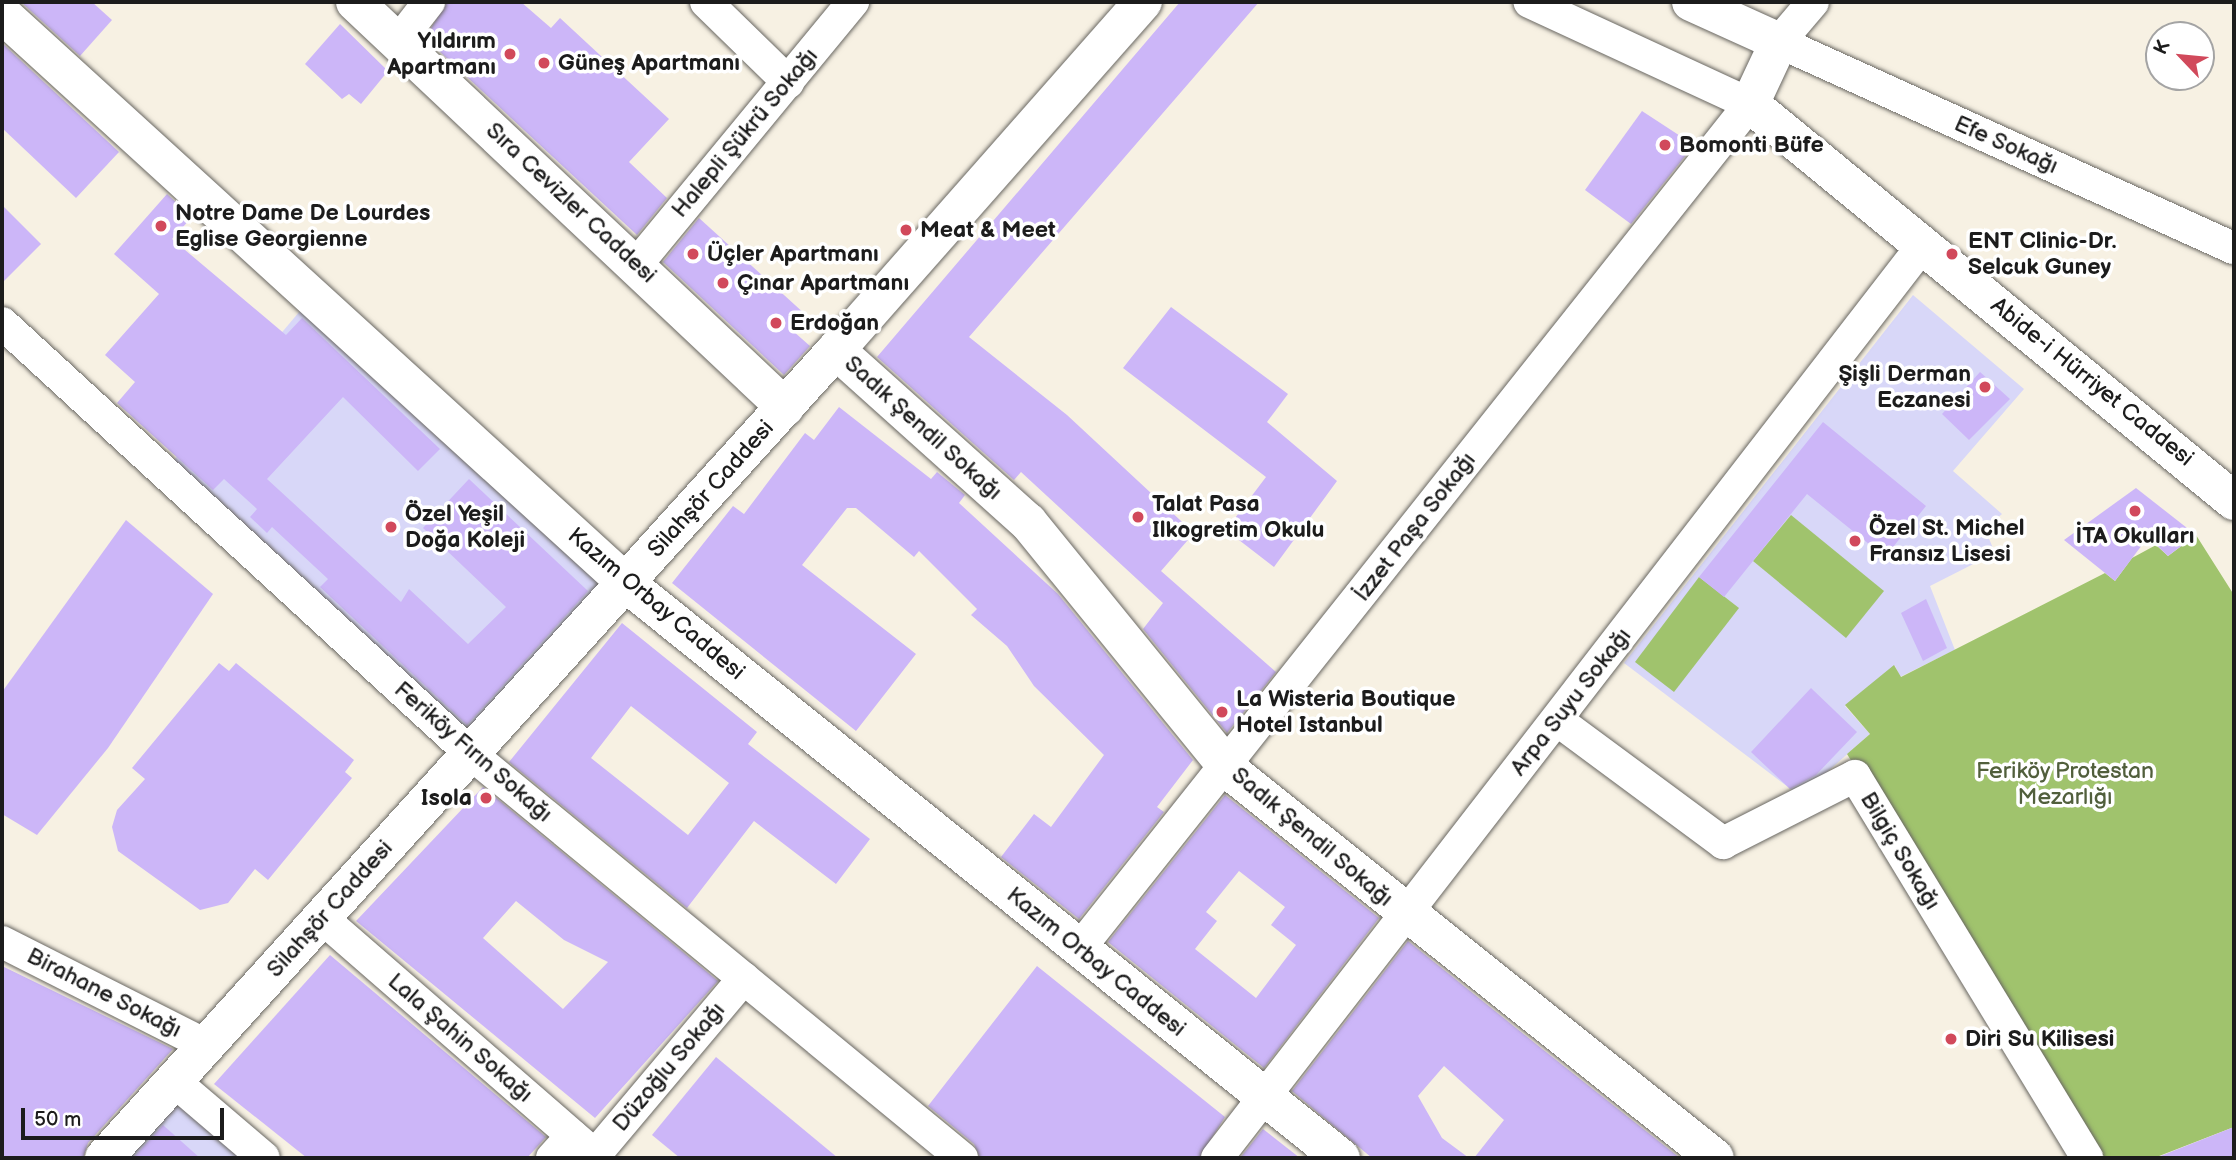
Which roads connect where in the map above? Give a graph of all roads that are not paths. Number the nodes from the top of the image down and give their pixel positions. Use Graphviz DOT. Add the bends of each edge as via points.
graph roads {
  1 [pos="355,2"];
  2 [pos="429,2"];
  3 [pos="706,2"];
  4 [pos="853,2"];
  5 [pos="1529,2"];
  6 [pos="1691,2"];
  7 [pos="1813,2"];
  8 [pos="1131,6"];
  9 [pos="2,14"];
  10 [pos="1779,42"];
  11 [pos="398,43"];
  12 [pos="788,82"];
  13 [pos="1750,104"];
  14 [pos="1923,245"];
  15 [pos="2234,248"];
  16 [pos="637,264"];
  17 [pos="2,323"];
  18 [pos="836,351"];
  19 [pos="785,407"];
  20 [pos="2233,496"];
  21 [pos="626,584"];
  22 [pos="1557,720"];
  23 [pos="471,754"];
  24 [pos="1226,765"];
  25 [pos="1405,915"];
  26 [pos="322,918"];
  27 [pos="2,942"];
  28 [pos="1079,949"];
  29 [pos="744,978"];
  30 [pos="206,1045"];
  31 [pos="174,1081"];
  32 [pos="1265,1097"];
  33 [pos="579,1152"];
  34 [pos="104,1158"];
  35 [pos="264,1158"];
  36 [pos="962,1158"];
  37 [pos="1217,1158"];
  38 [pos="1341,1158"];
  39 [pos="1715,1158"];
  40 [pos="2087,1158"];
  1 -- 11 [label="street, Sıra Cevizler Caddesi"];
  2 -- 11 [label="street"];
  3 -- 12 [label="street"];
  4 -- 12 [label="street, Halepli Şükrü Sokağı"];
  5 -- 13 [label="street"];
  6 -- 10 [label="street"];
  7 -- 10 [label="street"];
  8 -- 18 [label="street, Silahşör Caddesi"];
  9 -- 21 [label="street, Kazım Orbay Caddesi"];
  10 -- 13 [label="street"];
  10 -- 15 [label="street, Efe Sokağı"];
  11 -- 16 [label="street, Sıra Cevizler Caddesi"];
  12 -- 16 [label="street, Halepli Şükrü Sokağı"];
  13 -- 14 [label="street, Abide-i Hürriyet Caddesi"];
  13 -- 24 [label="street, İzzet Paşa Sokağı"];
  14 -- 20 [label="street, Abide-i Hürriyet Caddesi"];
  14 -- 22 [label="street, Arpa Suyu Sokağı"];
  16 -- 19 [label="street, Sıra Cevizler Caddesi"];
  17 -- 23 [label="street, Feriköy Fırın Sokağı"];
  18 -- 19 [label="street, Silahşör Caddesi"];
  18 -- 24 [label="street, Sadık Şendil Sokağı" via="1028,522"];
  19 -- 21 [label="street, Silahşör Caddesi"];
  21 -- 23 [label="street, Silahşör Caddesi"];
  21 -- 28 [label="street, Kazım Orbay Caddesi"];
  22 -- 25 [label="street, Arpa Suyu Sokağı"];
  22 -- 40 [label="street, Bilgiç Sokağı" via="1723,843 1855,776"];
  23 -- 26 [label="street, Silahşör Caddesi"];
  23 -- 29 [label="street, Feriköy Fırın Sokağı"];
  24 -- 25 [label="street, Sadık Şendil Sokağı"];
  24 -- 28 [label="street, İzzet Paşa Sokağı"];
  25 -- 32 [label="street, Arpa Suyu Sokağı"];
  25 -- 39 [label="street, Sadık Şendil Sokağı"];
  26 -- 30 [label="street, Silahşör Caddesi"];
  26 -- 33 [label="street, Lala Şahin Sokağı"];
  27 -- 30 [label="street, Birahane Sokağı"];
  28 -- 32 [label="street, Kazım Orbay Caddesi"];
  29 -- 33 [label="street, Düzoğlu Sokağı"];
  29 -- 36 [label="street, Feriköy Fırın Sokağı"];
  30 -- 31 [label="street, Silahşör Caddesi"];
  31 -- 34 [label="street, Silahşör Caddesi"];
  31 -- 35 [label="street"];
  32 -- 37 [label="street, Arpa Suyu Sokağı"];
  32 -- 38 [label="street, Kazım Orbay Caddesi"];
}
